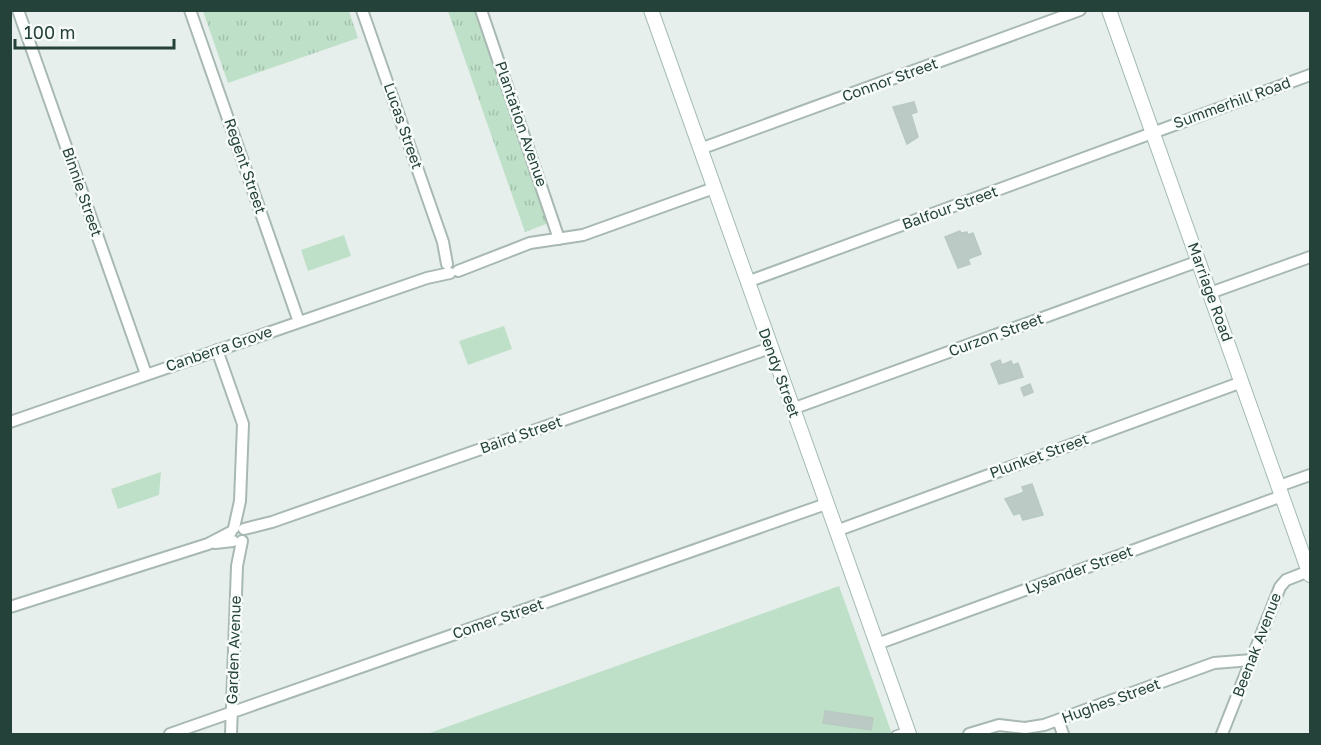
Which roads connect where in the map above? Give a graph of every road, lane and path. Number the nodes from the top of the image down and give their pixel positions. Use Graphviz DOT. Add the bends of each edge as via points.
graph roads {
  1 [pos="18,10"];
  2 [pos="190,10"];
  3 [pos="362,10"];
  4 [pos="481,10"];
  5 [pos="1080,10"];
  6 [pos="1109,10"];
  7 [pos="654,12"];
  8 [pos="1311,75"];
  9 [pos="1153,132"];
  10 [pos="700,149"];
  11 [pos="714,188"];
  12 [pos="559,239"];
  13 [pos="1311,257"];
  14 [pos="1199,261"];
  15 [pos="452,267"];
  16 [pos="747,282"];
  17 [pos="1210,293"];
  18 [pos="300,322"];
  19 [pos="770,348"];
  20 [pos="217,350"];
  21 [pos="146,374"];
  22 [pos="1242,382"];
  23 [pos="792,409"];
  24 [pos="10,422"];
  25 [pos="1311,476"];
  26 [pos="1281,491"];
  27 [pos="826,504"];
  28 [pos="836,531"];
  29 [pos="238,535"];
  30 [pos="1310,573"];
  31 [pos="10,607"];
  32 [pos="876,644"];
  33 [pos="1252,660"];
  34 [pos="231,712"];
  35 [pos="1058,720"];
  36 [pos="904,733"];
  37 [pos="170,735"];
  38 [pos="231,735"];
  39 [pos="969,735"];
  40 [pos="1063,735"];
  41 [pos="1222,735"];
  1 -- 21 [label="street, Binnie Street"];
  2 -- 18 [label="street, Regent Street"];
  3 -- 15 [label="street, Lucas Street"];
  4 -- 12 [label="street, Plantation Avenue"];
  5 -- 10 [label="street, Connor Street"];
  6 -- 9 [label="street, Marriage Road"];
  7 -- 10 [label="street, Dendy Street"];
  8 -- 9 [label="street, Summerhill Road"];
  9 -- 14 [label="street, Marriage Road"];
  9 -- 16 [label="street, Balfour Street"];
  10 -- 11 [label="street, Dendy Street"];
  11 -- 12 [label="street, Canberra Grove" via="583,235"];
  11 -- 16 [label="street, Dendy Street"];
  12 -- 15 [label="street, Canberra Grove" via="540,240"];
  13 -- 17 [label="street"];
  14 -- 17 [label="street, Marriage Road"];
  14 -- 23 [label="street, Curzon Street"];
  15 -- 18 [label="street, Canberra Grove"];
  16 -- 19 [label="street, Dendy Street"];
  17 -- 22 [label="street, Marriage Road"];
  18 -- 20 [label="street, Canberra Grove"];
  19 -- 23 [label="street, Dendy Street"];
  19 -- 29 [label="street, Baird Street"];
  20 -- 21 [label="street, Canberra Grove"];
  20 -- 29 [label="street, Garden Avenue" via="243,424"];
  21 -- 24 [label="street, Canberra Grove"];
  22 -- 26 [label="street, Marriage Road"];
  22 -- 28 [label="street, Plunket Street"];
  23 -- 27 [label="street, Dendy Street"];
  25 -- 26 [label="street, Lysander Street"];
  26 -- 30 [label="street, Marriage Road"];
  26 -- 32 [label="street, Lysander Street"];
  27 -- 28 [label="street, Dendy Street"];
  27 -- 34 [label="street, Comer Street"];
  28 -- 32 [label="street, Dendy Street"];
  29 -- 31 [label="street, Baird Street"];
  29 -- 34 [label="street, Garden Avenue"];
  30 -- 33 [label="street, Beenak Avenue" via="1286,580 1280,587"];
  32 -- 36 [label="street, Dendy Street"];
  33 -- 35 [label="street, Hughes Street" via="1214,663"];
  33 -- 41 [label="street, Beenak Avenue"];
  34 -- 37 [label="street, Comer Street"];
  34 -- 38 [label="street, Garden Avenue"];
  35 -- 39 [label="street, Hughes Street" via="1025,728 999,725"];
  35 -- 40 [label="street"];
}
